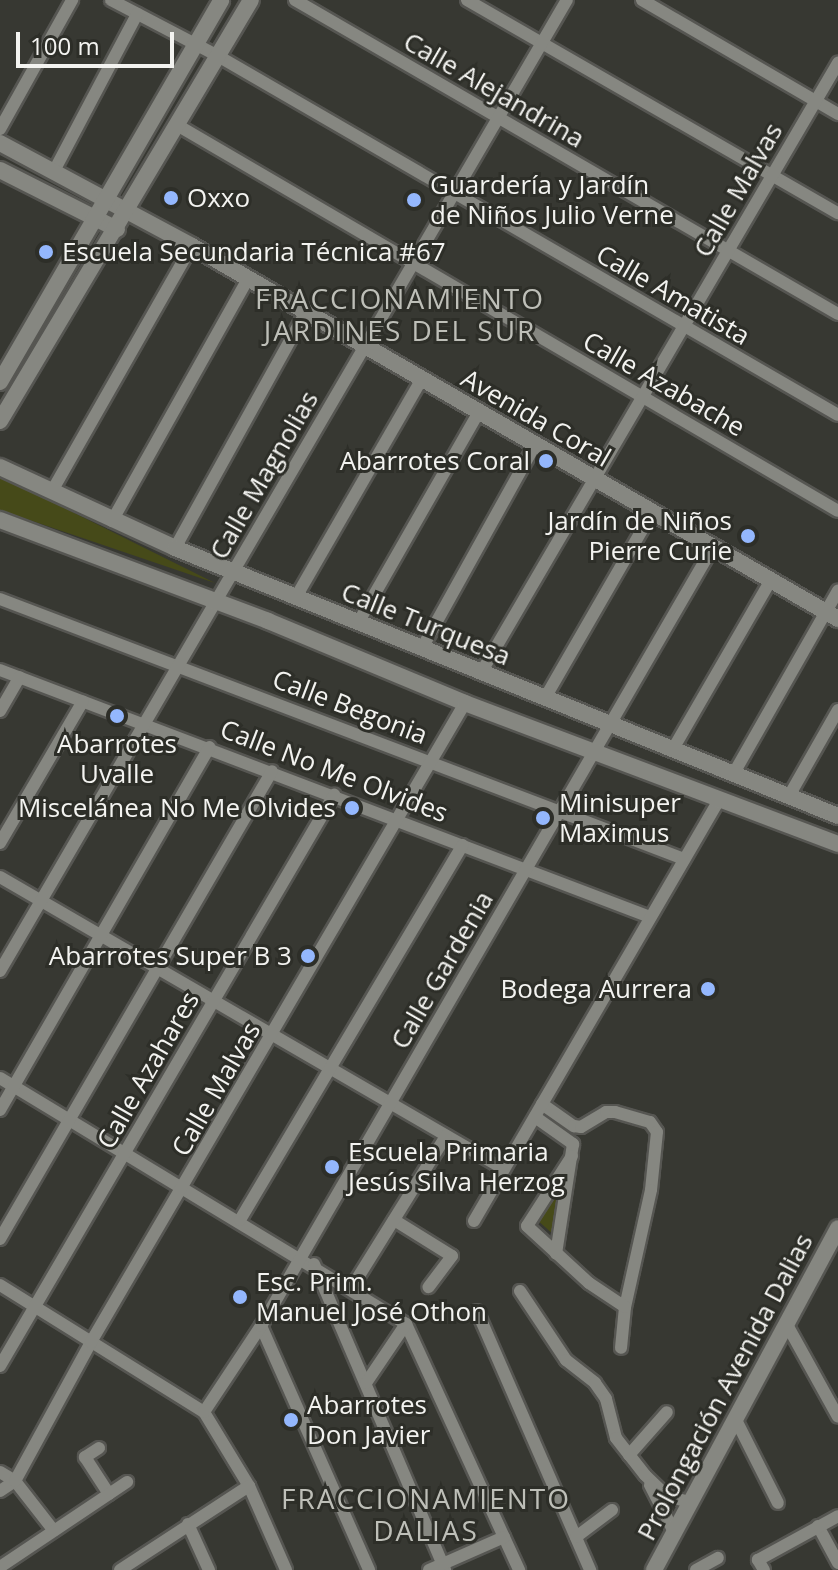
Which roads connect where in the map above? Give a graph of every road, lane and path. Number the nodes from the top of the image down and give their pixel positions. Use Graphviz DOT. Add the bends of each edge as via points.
graph roads {
  1 [pos="72,0"];
  2 [pos="111,0"];
  3 [pos="221,0"];
  4 [pos="251,0"];
  5 [pos="295,0"];
  6 [pos="467,0"];
  7 [pos="567,0"];
  8 [pos="642,0"];
  9 [pos="137,14"];
  10 [pos="542,43"];
  11 [pos="195,44"];
  12 [pos="218,56"];
  13 [pos="838,63"];
  14 [pos="816,101"];
  15 [pos="838,114"];
  16 [pos="498,118"];
  17 [pos="177,125"];
  18 [pos="0,129"];
  19 [pos="0,143"];
  20 [pos="0,170"];
  21 [pos="54,171"];
  22 [pos="772,176"];
  23 [pos="454,194"];
  24 [pos="107,198"];
  25 [pos="127,212"];
  26 [pos="838,213"];
  27 [pos="96,218"];
  28 [pos="117,229"];
  29 [pos="192,246"];
  30 [pos="728,251"];
  31 [pos="413,263"];
  32 [pos="248,279"];
  33 [pos="46,303"];
  34 [pos="306,312"];
  35 [pos="65,314"];
  36 [pos="838,314"];
  37 [pos="684,326"];
  38 [pos="365,346"];
  39 [pos="422,379"];
  40 [pos="0,382"];
  41 [pos="643,397"];
  42 [pos="479,412"];
  43 [pos="838,415"];
  44 [pos="0,421"];
  45 [pos="535,445"];
  46 [pos="0,467"];
  47 [pos="594,479"];
  48 [pos="52,491"];
  49 [pos="838,511"];
  50 [pos="652,513"];
  51 [pos="0,520"];
  52 [pos="112,521"];
  53 [pos="713,547"];
  54 [pos="175,548"];
  55 [pos="234,571"];
  56 [pos="771,580"];
  57 [pos="838,591"];
  58 [pos="296,597"];
  59 [pos="0,599"];
  60 [pos="216,601"];
  61 [pos="832,616"];
  62 [pos="358,623"];
  63 [pos="422,648"];
  64 [pos="179,664"];
  65 [pos="0,670"];
  66 [pos="482,671"];
  67 [pos="20,677"];
  68 [pos="545,698"];
  69 [pos="83,701"];
  70 [pos="465,703"];
  71 [pos="838,710"];
  72 [pos="0,711"];
  73 [pos="145,723"];
  74 [pos="612,724"];
  75 [pos="210,747"];
  76 [pos="673,749"];
  77 [pos="594,752"];
  78 [pos="430,761"];
  79 [pos="272,771"];
  80 [pos="734,773"];
  81 [pos="334,795"];
  82 [pos="789,796"];
  83 [pos="719,800"];
  84 [pos="560,811"];
  85 [pos="838,816"];
  86 [pos="397,819"];
  87 [pos="0,843"];
  88 [pos="838,844"];
  89 [pos="463,845"];
  90 [pos="684,859"];
  91 [pos="526,869"];
  92 [pos="0,877"];
  93 [pos="41,901"];
  94 [pos="650,917"];
  95 [pos="99,935"];
  96 [pos="156,968"];
  97 [pos="0,971"];
  98 [pos="214,1001"];
  99 [pos="272,1035"];
  100 [pos="330,1069"];
  101 [pos="0,1078"];
  102 [pos="14,1086"];
  103 [pos="390,1103"];
  104 [pos="542,1104"];
  105 [pos="0,1110"];
  106 [pos="535,1117"];
  107 [pos="70,1118"];
  108 [pos="446,1136"];
  109 [pos="126,1151"];
  110 [pos="572,1156"];
  111 [pos="504,1169"];
  112 [pos="185,1187"];
  113 [pos="240,1220"];
  114 [pos="394,1220"];
  115 [pos="474,1221"];
  116 [pos="838,1228"];
  117 [pos="0,1239"];
  118 [pos="556,1254"];
  119 [pos="301,1257"];
  120 [pos="314,1264"];
  121 [pos="0,1285"];
  122 [pos="352,1287"];
  123 [pos="429,1287"];
  124 [pos="520,1291"];
  125 [pos="34,1304"];
  126 [pos="625,1307"];
  127 [pos="477,1311"];
  128 [pos="786,1323"];
  129 [pos="406,1324"];
  130 [pos="261,1326"];
  131 [pos="91,1342"];
  132 [pos="621,1348"];
  133 [pos="0,1366"];
  134 [pos="366,1383"];
  135 [pos="204,1412"];
  136 [pos="667,1412"];
  137 [pos="838,1417"];
  138 [pos="735,1418"];
  139 [pos="99,1448"];
  140 [pos="629,1455"];
  141 [pos="0,1472"];
  142 [pos="645,1475"];
  143 [pos="15,1481"];
  144 [pos="127,1482"];
  145 [pos="249,1486"];
  146 [pos="0,1491"];
  147 [pos="109,1494"];
  148 [pos="689,1502"];
  149 [pos="778,1503"];
  150 [pos="612,1510"];
  151 [pos="838,1516"];
  152 [pos="188,1524"];
  153 [pos="818,1526"];
  154 [pos="54,1531"];
  155 [pos="674,1532"];
  156 [pos="504,1537"];
  157 [pos="576,1537"];
  158 [pos="718,1558"];
  159 [pos="838,1563"];
  160 [pos="660,1566"];
  161 [pos="0,1567"];
  162 [pos="444,1567"];
  163 [pos="120,1570"];
  164 [pos="209,1570"];
  165 [pos="286,1570"];
  166 [pos="369,1570"];
  167 [pos="429,1570"];
  168 [pos="519,1570"];
  169 [pos="590,1570"];
  170 [pos="696,1570"];
  171 [pos="764,1570"];
  1 -- 18 [label="street"];
  2 -- 9 [label="street, Calle Amatista"];
  3 -- 11 [label="street"];
  4 -- 12 [label="street"];
  5 -- 16 [label="street, Calle Alejandrina"];
  6 -- 10 [label="street"];
  7 -- 10 [label="street, Calle Magnolias"];
  8 -- 14 [label="street"];
  9 -- 11 [label="street, Calle Amatista"];
  9 -- 21 [label="street"];
  10 -- 16 [label="street, Calle Magnolias"];
  10 -- 22 [label="street"];
  11 -- 12 [label="street, Calle Amatista"];
  11 -- 24 [label="street"];
  12 -- 17 [label="street"];
  12 -- 23 [label="street, Calle Amatista"];
  13 -- 14 [label="street, Calle Malvas"];
  14 -- 15 [label="street"];
  14 -- 22 [label="street, Calle Malvas"];
  16 -- 23 [label="street, Calle Magnolias"];
  16 -- 30 [label="street, Calle Alejandrina"];
  17 -- 25 [label="street"];
  17 -- 31 [label="street, Calle Azabache"];
  19 -- 21 [label="street, Avenida Coral"];
  20 -- 27 [label="street"];
  21 -- 24 [label="street, Avenida Coral"];
  22 -- 26 [label="street"];
  22 -- 30 [label="street, Calle Malvas"];
  23 -- 31 [label="street, Calle Magnolias"];
  23 -- 37 [label="street, Calle Amatista"];
  24 -- 25 [label="street, Avenida Coral"];
  24 -- 27 [label="street"];
  25 -- 28 [label="street"];
  25 -- 29 [label="street, Avenida Coral"];
  27 -- 28 [label="street"];
  27 -- 33 [label="street"];
  28 -- 35 [label="street"];
  29 -- 32 [label="street, Avenida Coral"];
  29 -- 48 [label="street"];
  30 -- 36 [label="street, Calle Alejandrina"];
  30 -- 37 [label="street, Calle Malvas"];
  31 -- 38 [label="street, Calle Magnolias"];
  31 -- 41 [label="street, Calle Azabache"];
  32 -- 34 [label="street, Avenida Coral"];
  32 -- 52 [label="street"];
  33 -- 35 [label="street"];
  33 -- 40 [label="street"];
  34 -- 38 [label="street, Avenida Coral"];
  34 -- 54 [label="street"];
  35 -- 44 [label="street"];
  37 -- 41 [label="street, Calle Malvas"];
  37 -- 43 [label="street, Calle Amatista"];
  38 -- 39 [label="street, Avenida Coral"];
  38 -- 55 [label="street, Calle Magnolias"];
  39 -- 42 [label="street, Avenida Coral"];
  39 -- 58 [label="street"];
  41 -- 47 [label="street, Calle Malvas"];
  41 -- 49 [label="street, Calle Azabache"];
  42 -- 45 [label="street, Avenida Coral"];
  42 -- 62 [label="street"];
  45 -- 47 [label="street, Avenida Coral"];
  45 -- 63 [label="street"];
  46 -- 48 [label="street, Calle Turquesa"];
  47 -- 50 [label="street, Avenida Coral"];
  47 -- 66 [label="street, Calle Malvas"];
  48 -- 52 [label="street, Calle Turquesa"];
  50 -- 53 [label="street, Avenida Coral"];
  50 -- 68 [label="street"];
  51 -- 60 [label="street"];
  52 -- 54 [label="street, Calle Turquesa"];
  53 -- 56 [label="street, Avenida Coral"];
  53 -- 74 [label="street, Calle Gardenia"];
  54 -- 55 [label="street, Calle Turquesa"];
  55 -- 58 [label="street, Calle Turquesa"];
  55 -- 60 [label="street, Calle Magnolias"];
  56 -- 61 [label="street, Avenida Coral"];
  56 -- 76 [label="street"];
  57 -- 61 [label="street"];
  58 -- 62 [label="street, Calle Turquesa"];
  59 -- 64 [label="street, Calle Begonia"];
  60 -- 64 [label="street, Calle Magnolias"];
  60 -- 70 [label="street"];
  61 -- 80 [label="street"];
  62 -- 63 [label="street, Calle Turquesa"];
  63 -- 66 [label="street, Calle Turquesa"];
  64 -- 73 [label="street, Calle Magnolias"];
  64 -- 78 [label="street, Calle Begonia"];
  65 -- 67 [label="street, Calle No Me Olvides"];
  66 -- 68 [label="street, Calle Turquesa"];
  67 -- 69 [label="street, Calle No Me Olvides"];
  67 -- 72 [label="street"];
  68 -- 74 [label="street, Calle Turquesa"];
  69 -- 73 [label="street, Calle No Me Olvides"];
  69 -- 87 [label="street"];
  70 -- 77 [label="street"];
  70 -- 78 [label="street, Calle Malvas"];
  71 -- 82 [label="street"];
  73 -- 75 [label="street, Calle No Me Olvides"];
  73 -- 93 [label="street, Calle Magnolias"];
  74 -- 76 [label="street, Calle Turquesa"];
  74 -- 77 [label="street, Calle Gardenia"];
  75 -- 79 [label="street, Calle No Me Olvides"];
  75 -- 95 [label="street"];
  76 -- 80 [label="street, Calle Turquesa"];
  77 -- 83 [label="street"];
  77 -- 84 [label="street, Calle Gardenia"];
  78 -- 84 [label="street, Calle Begonia"];
  78 -- 86 [label="street, Calle Malvas"];
  79 -- 81 [label="street, Calle No Me Olvides"];
  79 -- 96 [label="street"];
  80 -- 82 [label="street, Calle Turquesa"];
  81 -- 86 [label="street, Calle No Me Olvides"];
  81 -- 98 [label="street, Calle Azahares"];
  82 -- 85 [label="street, Calle Turquesa"];
  83 -- 88 [label="street"];
  83 -- 90 [label="street"];
  84 -- 90 [label="street, Calle Begonia"];
  84 -- 91 [label="street, Calle Gardenia"];
  86 -- 89 [label="street, Calle No Me Olvides"];
  86 -- 99 [label="street, Calle Malvas"];
  89 -- 91 [label="street, Calle No Me Olvides"];
  89 -- 100 [label="street"];
  90 -- 94 [label="street"];
  91 -- 94 [label="street, Calle No Me Olvides"];
  91 -- 103 [label="street, Calle Gardenia"];
  92 -- 93 [label="street"];
  93 -- 95 [label="street"];
  93 -- 97 [label="street, Calle Magnolias"];
  94 -- 104 [label="street"];
  95 -- 96 [label="street"];
  95 -- 102 [label="street"];
  96 -- 98 [label="street"];
  96 -- 107 [label="street"];
  98 -- 99 [label="street"];
  98 -- 109 [label="street, Calle Azahares"];
  99 -- 100 [label="street"];
  99 -- 112 [label="street, Calle Malvas"];
  100 -- 103 [label="street"];
  100 -- 113 [label="street"];
  101 -- 102 [label="street"];
  102 -- 105 [label="street"];
  102 -- 107 [label="street"];
  103 -- 108 [label="street"];
  103 -- 119 [label="street, Calle Gardenia"];
  104 -- 106 [label="street"];
  104 -- 126 [label="street" via="574,1126 606,1112 655,1125 651,1190"];
  106 -- 110 [label="street" via="570,1139"];
  106 -- 111 [label="street"];
  107 -- 109 [label="street"];
  107 -- 117 [label="street"];
  108 -- 111 [label="street"];
  108 -- 114 [label="street"];
  109 -- 112 [label="street"];
  109 -- 125 [label="street, Calle Azahares"];
  110 -- 118 [label="street"];
  110 -- 118 [label="street" via="527,1226"];
  111 -- 115 [label="street"];
  112 -- 113 [label="street"];
  112 -- 131 [label="street, Calle Malvas"];
  113 -- 119 [label="street"];
  114 -- 122 [label="street"];
  114 -- 123 [label="street" via="452,1256"];
  116 -- 128 [label="street, Prolongación Avenida Dalias"];
  118 -- 126 [label="street"];
  119 -- 120 [label="street"];
  119 -- 130 [label="street, Calle Gardenia"];
  120 -- 122 [label="street"];
  120 -- 134 [label="street"];
  121 -- 125 [label="street"];
  122 -- 129 [label="street"];
  124 -- 140 [label="street" via="566,1360 606,1399 612,1429"];
  125 -- 131 [label="street"];
  125 -- 133 [label="street, Calle Azahares"];
  126 -- 132 [label="street"];
  127 -- 157 [label="street"];
  128 -- 137 [label="street"];
  128 -- 138 [label="street, Prolongación Avenida Dalias"];
  129 -- 134 [label="street"];
  129 -- 156 [label="street"];
  130 -- 135 [label="street, Calle Gardenia"];
  130 -- 166 [label="street"];
  131 -- 135 [label="street"];
  131 -- 143 [label="street, Calle Malvas"];
  134 -- 162 [label="street"];
  135 -- 145 [label="street"];
  136 -- 140 [label="street"];
  138 -- 148 [label="street, Prolongación Avenida Dalias"];
  138 -- 149 [label="street"];
  139 -- 147 [label="street" via="85,1457"];
  140 -- 142 [label="street"];
  141 -- 143 [label="street"];
  142 -- 148 [label="street" via="667,1496"];
  142 -- 155 [label="street"];
  143 -- 146 [label="street, Calle Malvas"];
  143 -- 154 [label="street"];
  144 -- 147 [label="street"];
  145 -- 152 [label="street"];
  145 -- 165 [label="street"];
  147 -- 154 [label="street"];
  148 -- 155 [label="street, Prolongación Avenida Dalias"];
  150 -- 157 [label="street"];
  151 -- 153 [label="street"];
  152 -- 163 [label="street"];
  152 -- 164 [label="street"];
  153 -- 159 [label="street"];
  153 -- 171 [label="street" via="758,1560"];
  154 -- 161 [label="street"];
  155 -- 160 [label="street, Prolongación Avenida Dalias"];
  156 -- 162 [label="street"];
  156 -- 168 [label="street"];
  157 -- 169 [label="street"];
  158 -- 170 [label="street"];
  162 -- 167 [label="street"];
}
